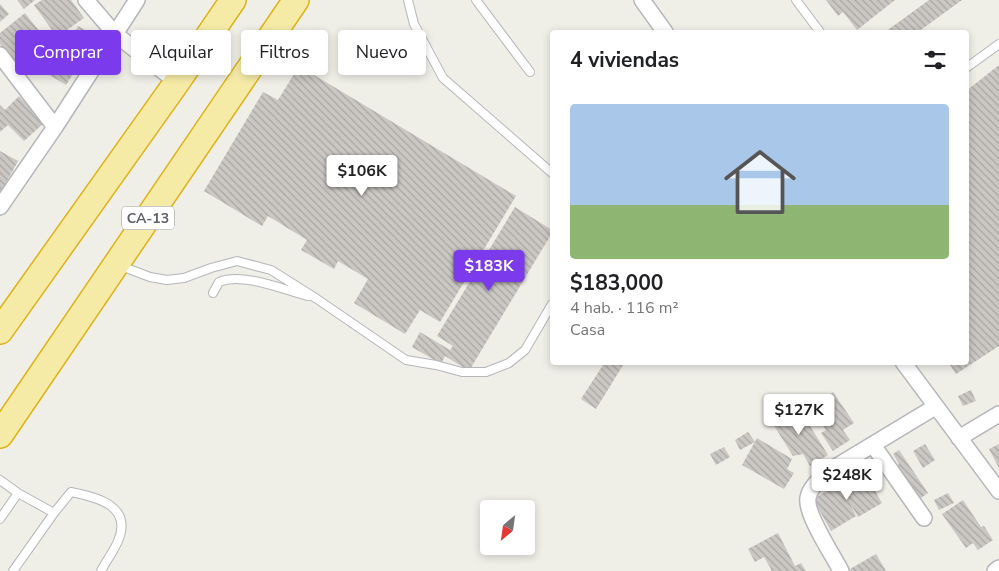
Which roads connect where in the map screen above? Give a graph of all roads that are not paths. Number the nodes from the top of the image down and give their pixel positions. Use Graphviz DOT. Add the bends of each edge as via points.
graph roads {
  1 [pos="86,0"];
  2 [pos="137,0"];
  3 [pos="233,0"];
  4 [pos="296,0"];
  5 [pos="408,0"];
  6 [pos="476,0"];
  7 [pos="642,0"];
  8 [pos="796,0"];
  9 [pos="112,30"];
  10 [pos="118,30"];
  11 [pos="664,30"];
  12 [pos="818,30"];
  13 [pos="121,39"];
  14 [pos="999,44"];
  15 [pos="0,55"];
  16 [pos="969,66"];
  17 [pos="530,72"];
  18 [pos="89,75"];
  19 [pos="177,82"];
  20 [pos="55,127"];
  21 [pos="550,171"];
  22 [pos="0,207"];
  23 [pos="116,264"];
  24 [pos="213,293"];
  25 [pos="317,298"];
  26 [pos="550,308"];
  27 [pos="0,331"];
  28 [pos="905,365"];
  29 [pos="935,407"];
  30 [pos="999,414"];
  31 [pos="0,435"];
  32 [pos="959,438"];
  33 [pos="872,445"];
  34 [pos="0,480"];
  35 [pos="999,491"];
  36 [pos="18,493"];
  37 [pos="54,513"];
  38 [pos="0,518"];
  39 [pos="924,518"];
  40 [pos="999,568"];
  41 [pos="13,571"];
  42 [pos="101,571"];
  43 [pos="841,571"];
  44 [pos="995,571"];
  1 -- 9 [label="street"];
  2 -- 10 [label="street"];
  3 -- 19 [label="highway"];
  4 -- 23 [label="highway, CA-13"];
  5 -- 21 [label="lane" via="414,24 443,78"];
  6 -- 17 [label="lane"];
  7 -- 11 [label="street"];
  8 -- 12 [label="lane"];
  13 -- 19 [label="street"];
  14 -- 16 [label="lane"];
  15 -- 20 [label="street"];
  18 -- 20 [label="street"];
  19 -- 27 [label="highway"];
  20 -- 22 [label="street"];
  23 -- 25 [label="lane" via="167,280 238,261 271,270"];
  23 -- 31 [label="highway, CA-13"];
  24 -- 25 [label="lane" via="219,282 242,279"];
  25 -- 26 [label="lane" via="406,360 462,372 486,372 509,363 526,350"];
  28 -- 29 [label="street"];
  29 -- 32 [label="street"];
  29 -- 33 [label="street"];
  30 -- 32 [label="street"];
  32 -- 35 [label="street"];
  33 -- 39 [label="street"];
  33 -- 43 [label="street" via="829,471 814,484 808,497 808,511"];
  34 -- 36 [label="lane"];
  36 -- 37 [label="lane"];
  36 -- 38 [label="lane"];
  37 -- 41 [label="lane"];
  37 -- 42 [label="lane" via="71,492 97,498 114,508 120,516 122,528"];
  40 -- 44 [label="street"];
}
